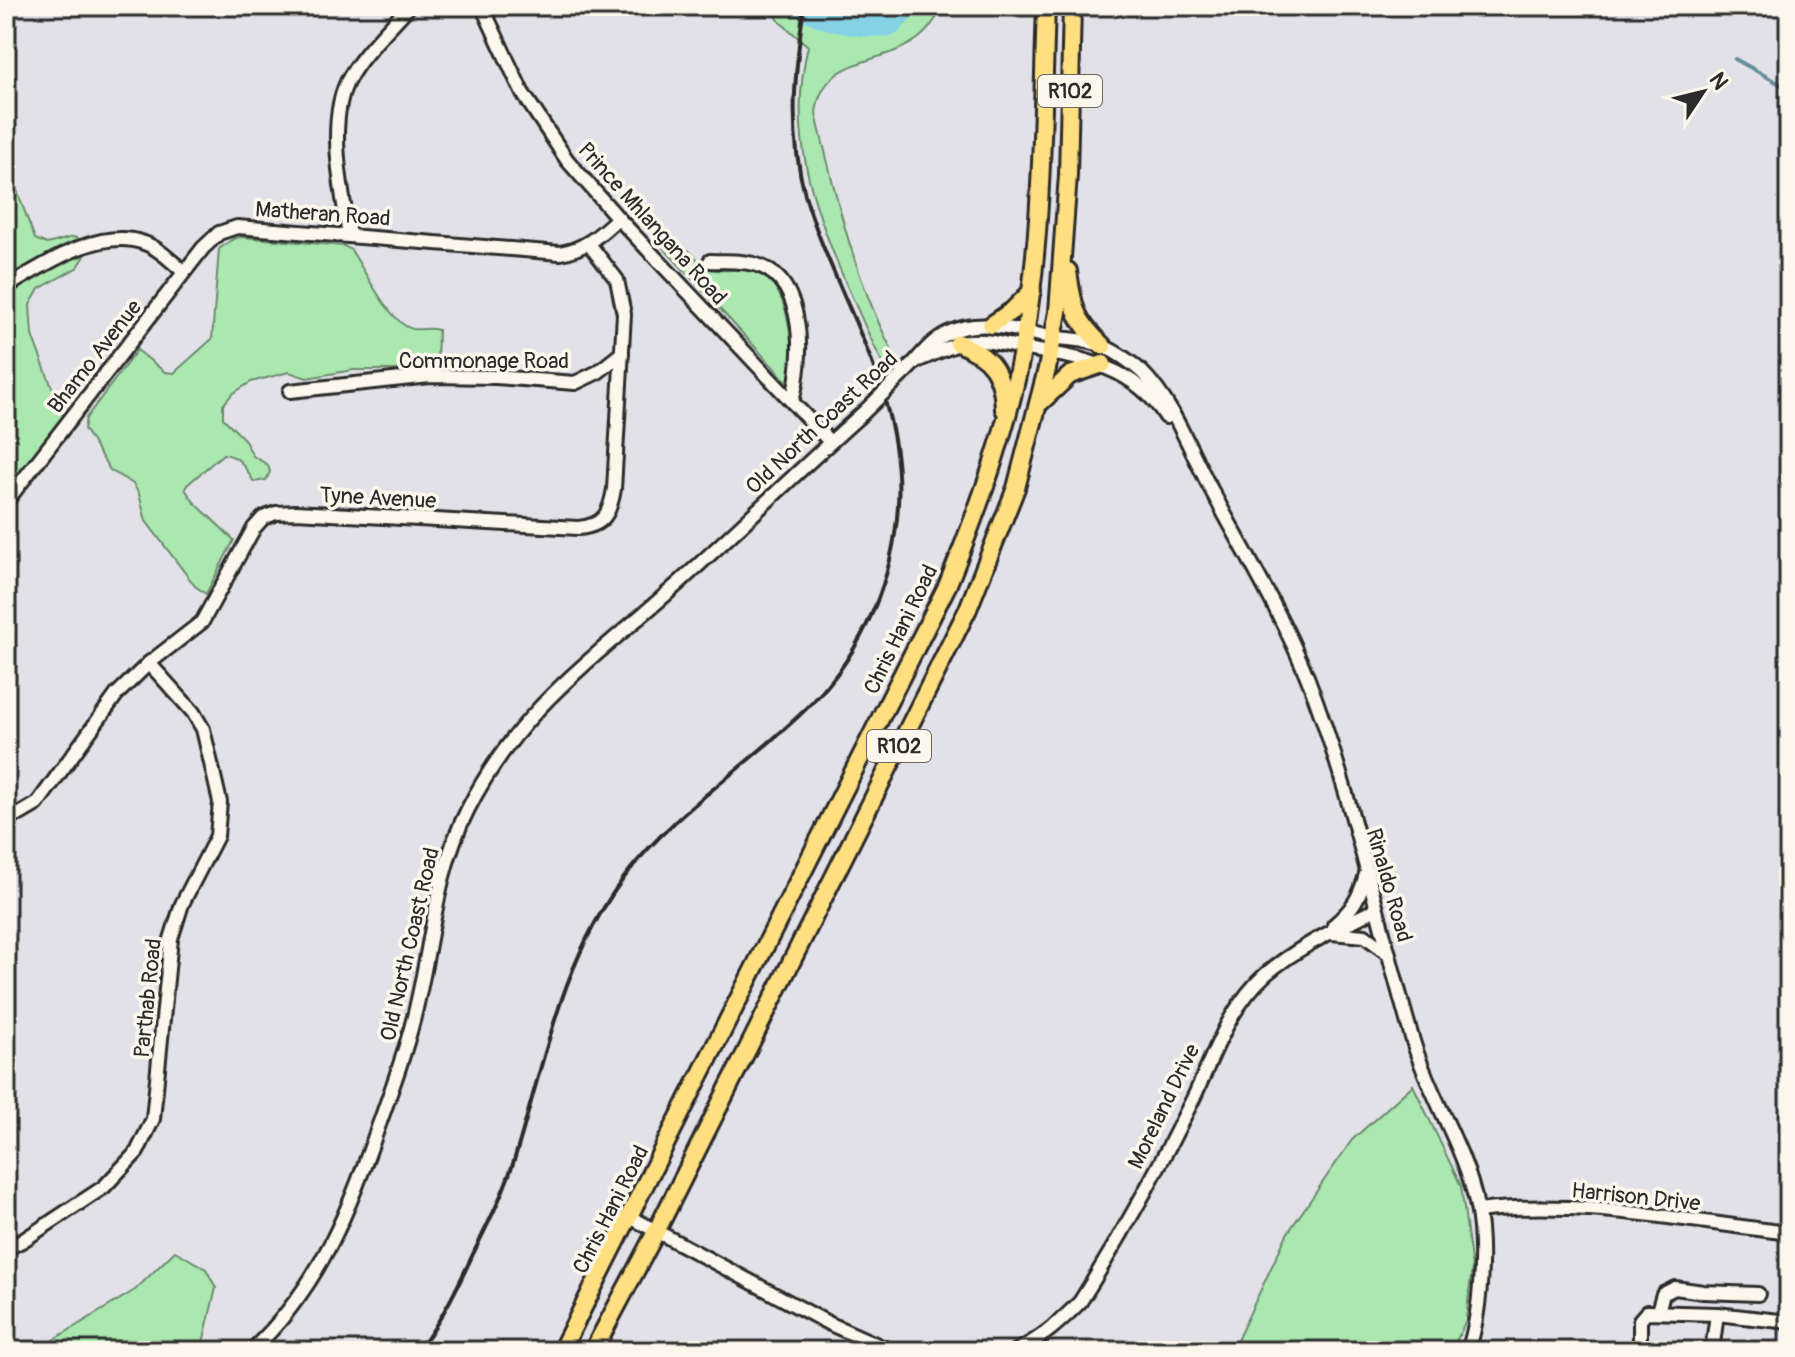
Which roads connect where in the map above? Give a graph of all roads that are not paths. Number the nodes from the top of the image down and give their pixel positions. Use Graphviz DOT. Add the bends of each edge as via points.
graph roads {
  1 [pos="409,6"];
  2 [pos="482,6"];
  3 [pos="1046,6"];
  4 [pos="1072,6"];
  5 [pos="618,218"];
  6 [pos="349,235"];
  7 [pos="1064,241"];
  8 [pos="589,244"];
  9 [pos="710,261"];
  10 [pos="184,272"];
  11 [pos="6,287"];
  12 [pos="1032,291"];
  13 [pos="991,325"];
  14 [pos="1024,340"];
  15 [pos="958,343"];
  16 [pos="1052,345"];
  17 [pos="1103,346"];
  18 [pos="622,353"];
  19 [pos="915,362"];
  20 [pos="1103,364"];
  21 [pos="290,391"];
  22 [pos="792,401"];
  23 [pos="1039,405"];
  24 [pos="1005,422"];
  25 [pos="830,442"];
  26 [pos="1189,449"];
  27 [pos="6,502"];
  28 [pos="149,663"];
  29 [pos="6,815"];
  30 [pos="1366,874"];
  31 [pos="1376,909"];
  32 [pos="1329,933"];
  33 [pos="1313,941"];
  34 [pos="1389,954"];
  35 [pos="1478,1211"];
  36 [pos="630,1217"];
  37 [pos="656,1232"];
  38 [pos="1789,1233"];
  39 [pos="6,1249"];
  40 [pos="1758,1294"];
  41 [pos="1658,1311"];
  42 [pos="1717,1314"];
  43 [pos="1789,1322"];
  44 [pos="1640,1347"];
  45 [pos="251,1351"];
  46 [pos="561,1351"];
  47 [pos="593,1351"];
  48 [pos="891,1351"];
  49 [pos="1016,1351"];
  50 [pos="1468,1351"];
  51 [pos="1712,1351"];
  1 -- 6 [label="street" via="343,93 338,147"];
  2 -- 5 [label="street, Prince Mhlangana Road" via="544,127"];
  3 -- 12 [label="main road, Chris Hani Road / R102"];
  4 -- 7 [label="main road, R102"];
  5 -- 8 [label="street, Matheran Road"];
  5 -- 22 [label="street, Prince Mhlangana Road"];
  6 -- 8 [label="street, Matheran Road" via="560,253"];
  6 -- 10 [label="street, Matheran Road" via="237,227 219,233"];
  7 -- 16 [label="main road, R102"];
  7 -- 17 [label="main road" via="1072,306 1084,329"];
  8 -- 18 [label="street, Tyne Avenue" via="609,266 622,294"];
  9 -- 22 [label="street" via="760,266 788,289 799,362"];
  10 -- 11 [label="street" via="143,242 106,241 73,248"];
  10 -- 27 [label="street, Bhamo Avenue"];
  12 -- 13 [label="main road"];
  12 -- 14 [label="main road, Chris Hani Road / R102"];
  13 -- 14 [label="street, Old North Coast Road"];
  13 -- 19 [label="street, Old North Coast Road" via="947,333"];
  14 -- 15 [label="street, Old North Coast Road"];
  14 -- 16 [label="street, Rinaldo Road"];
  14 -- 24 [label="main road, Chris Hani Road / R102"];
  15 -- 19 [label="street, Old North Coast Road"];
  15 -- 24 [label="main road" via="977,351 997,372"];
  16 -- 17 [label="street, Rinaldo Road" via="1083,341"];
  16 -- 20 [label="street, Rinaldo Road"];
  16 -- 23 [label="main road, R102"];
  17 -- 26 [label="street, Rinaldo Road" via="1153,385"];
  18 -- 21 [label="street, Commonage Road" via="575,383 430,376"];
  18 -- 28 [label="street, Tyne Avenue" via="614,489 602,521 578,528 276,513 254,528 202,622"];
  19 -- 25 [label="street, Old North Coast Road, bridge"];
  20 -- 23 [label="main road" via="1070,375"];
  20 -- 26 [label="street, Rinaldo Road" via="1136,383"];
  22 -- 25 [label="street, Prince Mhlangana Road"];
  23 -- 37 [label="main road, R102" via="1016,488 968,609"];
  24 -- 36 [label="main road, Chris Hani Road / R102" via="948,584"];
  25 -- 45 [label="street, Old North Coast Road" via="556,690 489,769 449,855 408,1042 347,1212 307,1287"];
  26 -- 30 [label="street, Rinaldo Road" via="1308,678"];
  28 -- 29 [label="street, Tyne Avenue" via="117,694 37,804"];
  28 -- 39 [label="street, Parthab Road" via="203,729 220,802 217,836 182,904 171,939 153,1119 137,1152 111,1180"];
  30 -- 31 [label="street, Rinaldo Road"];
  30 -- 33 [label="street" via="1354,907"];
  31 -- 32 [label="street, Moreland Drive"];
  31 -- 34 [label="street, Rinaldo Road"];
  32 -- 33 [label="street, Moreland Drive"];
  32 -- 34 [label="street" via="1365,936"];
  33 -- 49 [label="street, Moreland Drive" via="1266,975 1238,1007 1080,1302 1056,1326"];
  34 -- 35 [label="street, Rinaldo Road" via="1414,1044 1462,1156"];
  35 -- 38 [label="street, Harrison Drive" via="1588,1209"];
  35 -- 50 [label="street, Rinaldo Road" via="1480,1291"];
  36 -- 37 [label="street"];
  36 -- 46 [label="main road, Chris Hani Road / R102"];
  37 -- 47 [label="main road, R102"];
  37 -- 48 [label="street"];
  40 -- 41 [label="street" via="1675,1288 1663,1294"];
  41 -- 42 [label="street"];
  41 -- 44 [label="street" via="1642,1316"];
  42 -- 43 [label="street"];
  42 -- 51 [label="street"];
}
